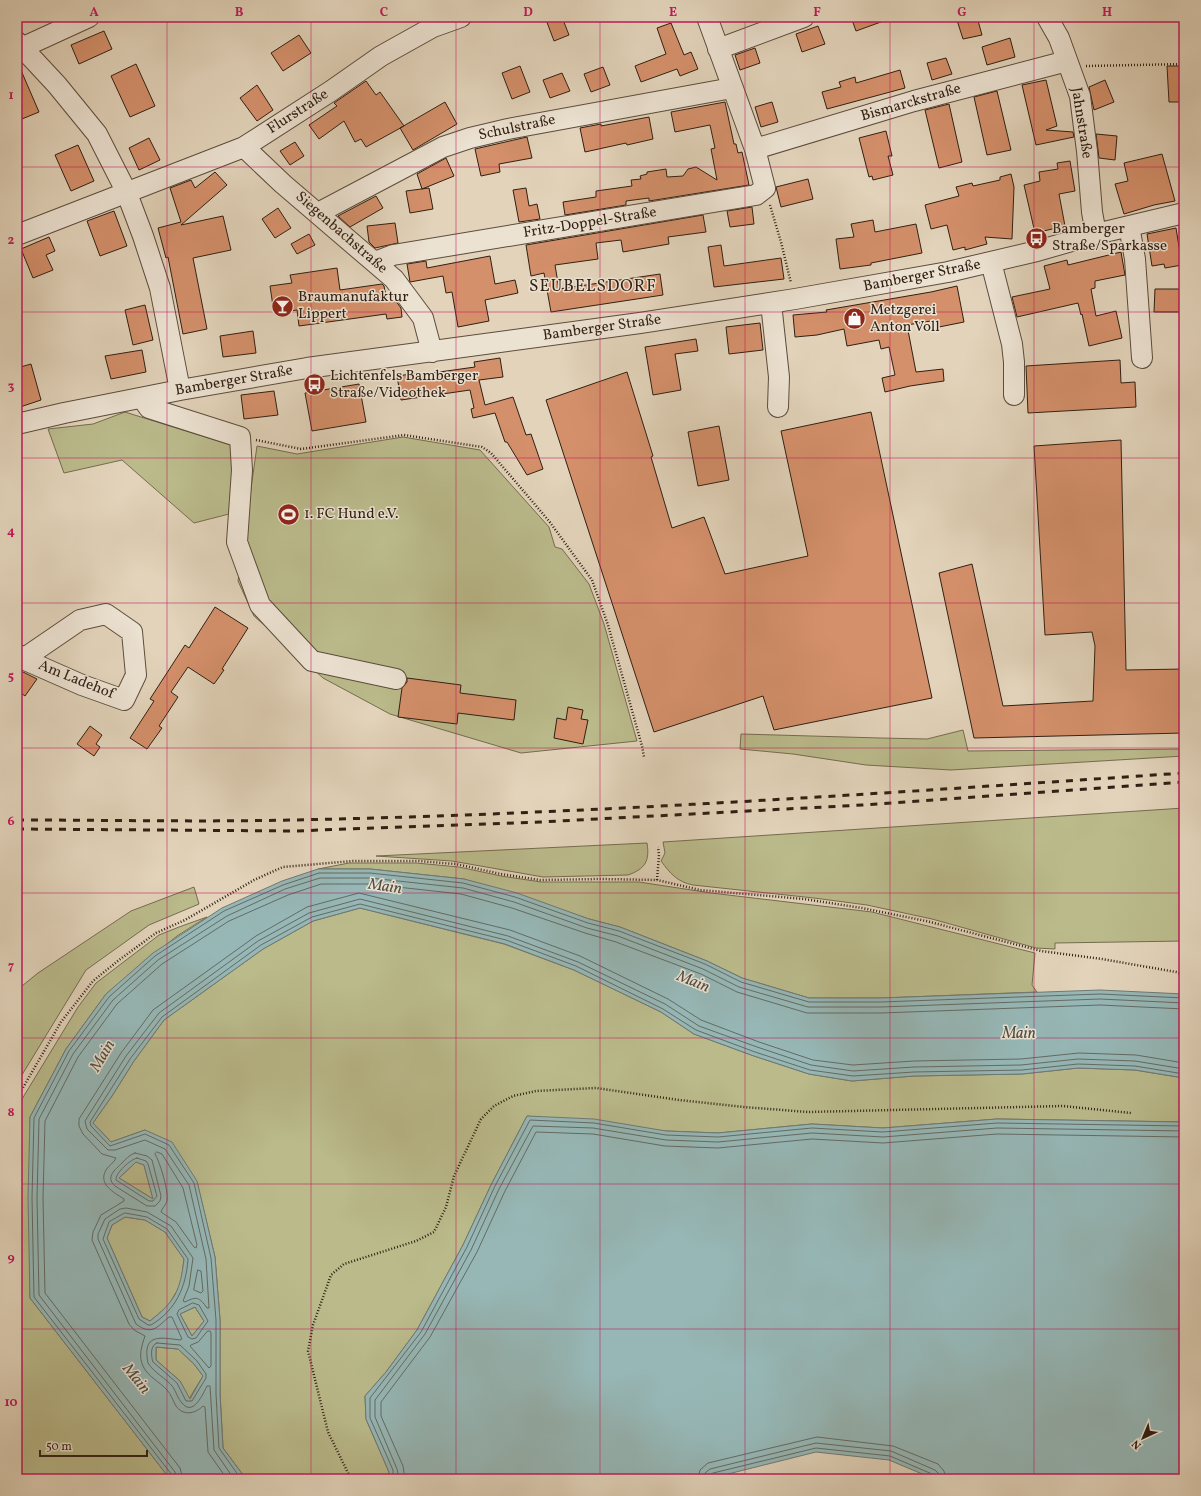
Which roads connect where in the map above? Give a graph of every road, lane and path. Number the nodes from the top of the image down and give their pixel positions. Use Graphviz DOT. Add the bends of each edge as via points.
graph roads {
  1 [pos="89,17"];
  2 [pos="461,17"];
  3 [pos="707,17"];
  4 [pos="804,17"];
  5 [pos="1047,17"];
  6 [pos="19,47"];
  7 [pos="718,49"];
  8 [pos="1068,64"];
  9 [pos="1184,64"];
  10 [pos="732,88"];
  11 [pos="244,147"];
  12 [pos="755,149"];
  13 [pos="765,188"];
  14 [pos="126,191"];
  15 [pos="318,213"];
  16 [pos="1184,213"];
  17 [pos="1129,226"];
  18 [pos="1096,234"];
  19 [pos="17,235"];
  20 [pos="375,262"];
  21 [pos="991,262"];
  22 [pos="795,299"];
  23 [pos="771,302"];
  24 [pos="432,352"];
  25 [pos="1142,358"];
  26 [pos="180,390"];
  27 [pos="1014,395"];
  28 [pos="142,398"];
  29 [pos="778,406"];
  30 [pos="17,424"];
  31 [pos="240,437"];
  32 [pos="20,657"];
  33 [pos="396,679"];
  34 [pos="644,758"];
  35 [pos="658,847"];
  36 [pos="657,880"];
  37 [pos="1184,974"];
  38 [pos="17,1098"];
  39 [pos="1131,1113"];
  40 [pos="351,1479"];
  1 -- 6 [label="street"];
  2 -- 11 [label="street, Flurstraße" via="433,27 381,56"];
  3 -- 7 [label="street"];
  4 -- 7 [label="street"];
  5 -- 8 [label="street, Jahnstraße" via="1059,38"];
  6 -- 14 [label="street" via="57,85 97,134"];
  7 -- 10 [label="street"];
  8 -- 9 [label="path"];
  8 -- 12 [label="street, Bismarckstraße" via="914,101"];
  8 -- 18 [label="street, Jahnstraße" via="1080,96"];
  10 -- 12 [label="street"];
  10 -- 15 [label="street, Schulstraße" via="516,127 443,146"];
  11 -- 14 [label="street, Flurstraße"];
  11 -- 15 [label="street, Siegenbachstraße"];
  12 -- 13 [label="street"];
  13 -- 20 [label="street, Fritz-Doppel-Straße" via="756,195 393,255"];
  13 -- 22 [label="path"];
  14 -- 19 [label="street, Flurstraße"];
  14 -- 26 [label="street" via="160,288"];
  15 -- 20 [label="street, Siegenbachstraße"];
  16 -- 17 [label="street, Bamberger Straße"];
  17 -- 18 [label="street, Bamberger Straße"];
  17 -- 25 [label="street" via="1135,259"];
  18 -- 21 [label="street, Bamberger Straße"];
  20 -- 24 [label="street, Siegenbachstraße" via="394,279 423,318"];
  21 -- 22 [label="street, Bamberger Straße"];
  21 -- 27 [label="street" via="1012,344"];
  22 -- 23 [label="street, Bamberger Straße"];
  23 -- 24 [label="street, Bamberger Straße"];
  23 -- 29 [label="street" via="779,377"];
  24 -- 26 [label="street, Bamberger Straße" via="307,368"];
  26 -- 28 [label="street, Bamberger Straße"];
  28 -- 30 [label="street, Bamberger Straße"];
  28 -- 31 [label="street" via="149,408"];
  31 -- 33 [label="street" via="242,470 237,542 260,604 312,661"];
  31 -- 34 [label="path" via="301,450 404,435 482,447 491,454 549,521 592,580 608,625"];
  32 -- 32 [label="street, Am Ladehof" via="80,620 106,614 132,632 136,675 124,700 82,685"];
  35 -- 36 [label="path"];
  36 -- 37 [label="path" via="700,890 804,899 862,908 926,921 1041,951"];
  36 -- 38 [label="path" via="540,880 456,864 418,861 353,860 283,867 156,933 93,981 61,1022"];
  39 -- 40 [label="path" via="1063,1106 808,1112 679,1100 596,1088 513,1096 494,1106 481,1119 454,1176 446,1207 434,1232 416,1241 344,1264 331,1275 313,1325 308,1351 328,1432"];
}
